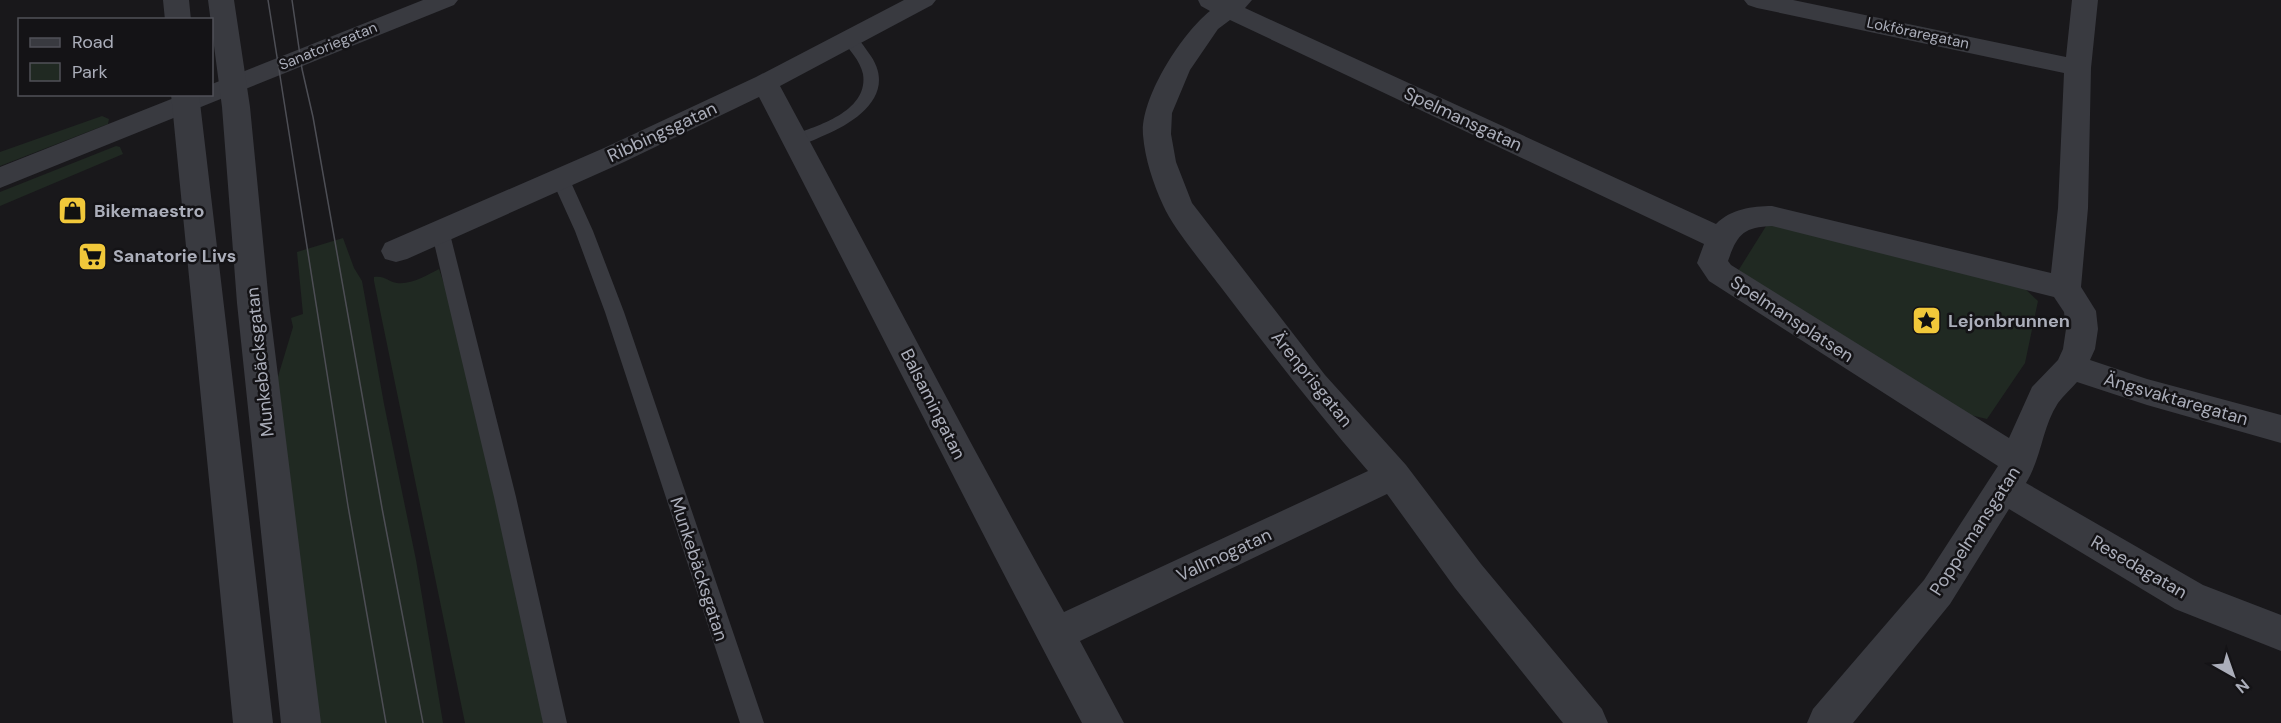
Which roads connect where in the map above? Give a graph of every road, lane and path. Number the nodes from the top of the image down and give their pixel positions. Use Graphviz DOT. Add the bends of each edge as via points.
graph roads {
  1 [pos="176,0"];
  2 [pos="221,0"];
  3 [pos="445,0"];
  4 [pos="923,0"];
  5 [pos="1757,0"];
  6 [pos="2085,0"];
  7 [pos="1224,3"];
  8 [pos="178,18"];
  9 [pos="849,38"];
  10 [pos="213,48"];
  11 [pos="2078,68"];
  12 [pos="765,83"];
  13 [pos="213,92"];
  14 [pos="203,96"];
  15 [pos="205,96"];
  16 [pos="205,96"];
  17 [pos="795,140"];
  18 [pos="0,178"];
  19 [pos="560,178"];
  20 [pos="440,230"];
  21 [pos="1719,238"];
  22 [pos="396,251"];
  23 [pos="2065,288"];
  24 [pos="2071,367"];
  25 [pos="2281,429"];
  26 [pos="1393,475"];
  27 [pos="2012,475"];
  28 [pos="2281,633"];
  29 [pos="1056,634"];
  30 [pos="253,723"];
  31 [pos="301,723"];
  32 [pos="555,723"];
  33 [pos="752,723"];
  34 [pos="1104,723"];
  35 [pos="1588,723"];
  36 [pos="1827,723"];
  1 -- 8 [label="street"];
  2 -- 10 [label="street, Munkebäcksgatan"];
  3 -- 13 [label="street, Sanatoriegatan"];
  4 -- 9 [label="street, Ribbingsgatan"];
  5 -- 11 [label="street, Lokföraregatan"];
  6 -- 11 [label="street"];
  7 -- 21 [label="street, Spelmansgatan"];
  7 -- 26 [label="street, Ärenprisgatan" via="1177,70 1158,113 1157,134 1168,184 1178,206 1313,384"];
  9 -- 12 [label="street, Ribbingsgatan"];
  9 -- 17 [label="lane" via="870,69 865,99 837,125"];
  11 -- 23 [label="street" via="2074,198"];
  12 -- 17 [label="street, Balsamingatan"];
  12 -- 19 [label="street, Ribbingsgatan"];
  14 -- 18 [label="street, Sanatoriegatan"];
  15 -- 30 [label="street, Munkebäcksgatan"];
  16 -- 31 [label="street, Munkebäcksgatan" via="253,303"];
  17 -- 29 [label="street, Balsamingatan"];
  19 -- 20 [label="street, Ribbingsgatan"];
  19 -- 33 [label="lane, Munkebäcksgatan" via="604,281"];
  20 -- 22 [label="street, Ribbingsgatan"];
  20 -- 32 [label="lane"];
  21 -- 23 [label="street" via="1738,221 1772,216"];
  21 -- 27 [label="street, Spelmansplatsen" via="1712,263 1720,273"];
  23 -- 24 [label="street, Poppelmansgatan" via="2080,310 2082,329"];
  24 -- 25 [label="street, Ängsvaktaregatan"];
  24 -- 27 [label="street, Poppelmansgatan" via="2044,396"];
  26 -- 29 [label="street, Vallmogatan"];
  26 -- 35 [label="street, Ärenprisgatan" via="1468,576"];
  27 -- 28 [label="street, Resedagatan" via="2189,597"];
  27 -- 36 [label="street, Poppelmansgatan" via="1937,592"];
  29 -- 34 [label="street, Balsamingatan"];
}
